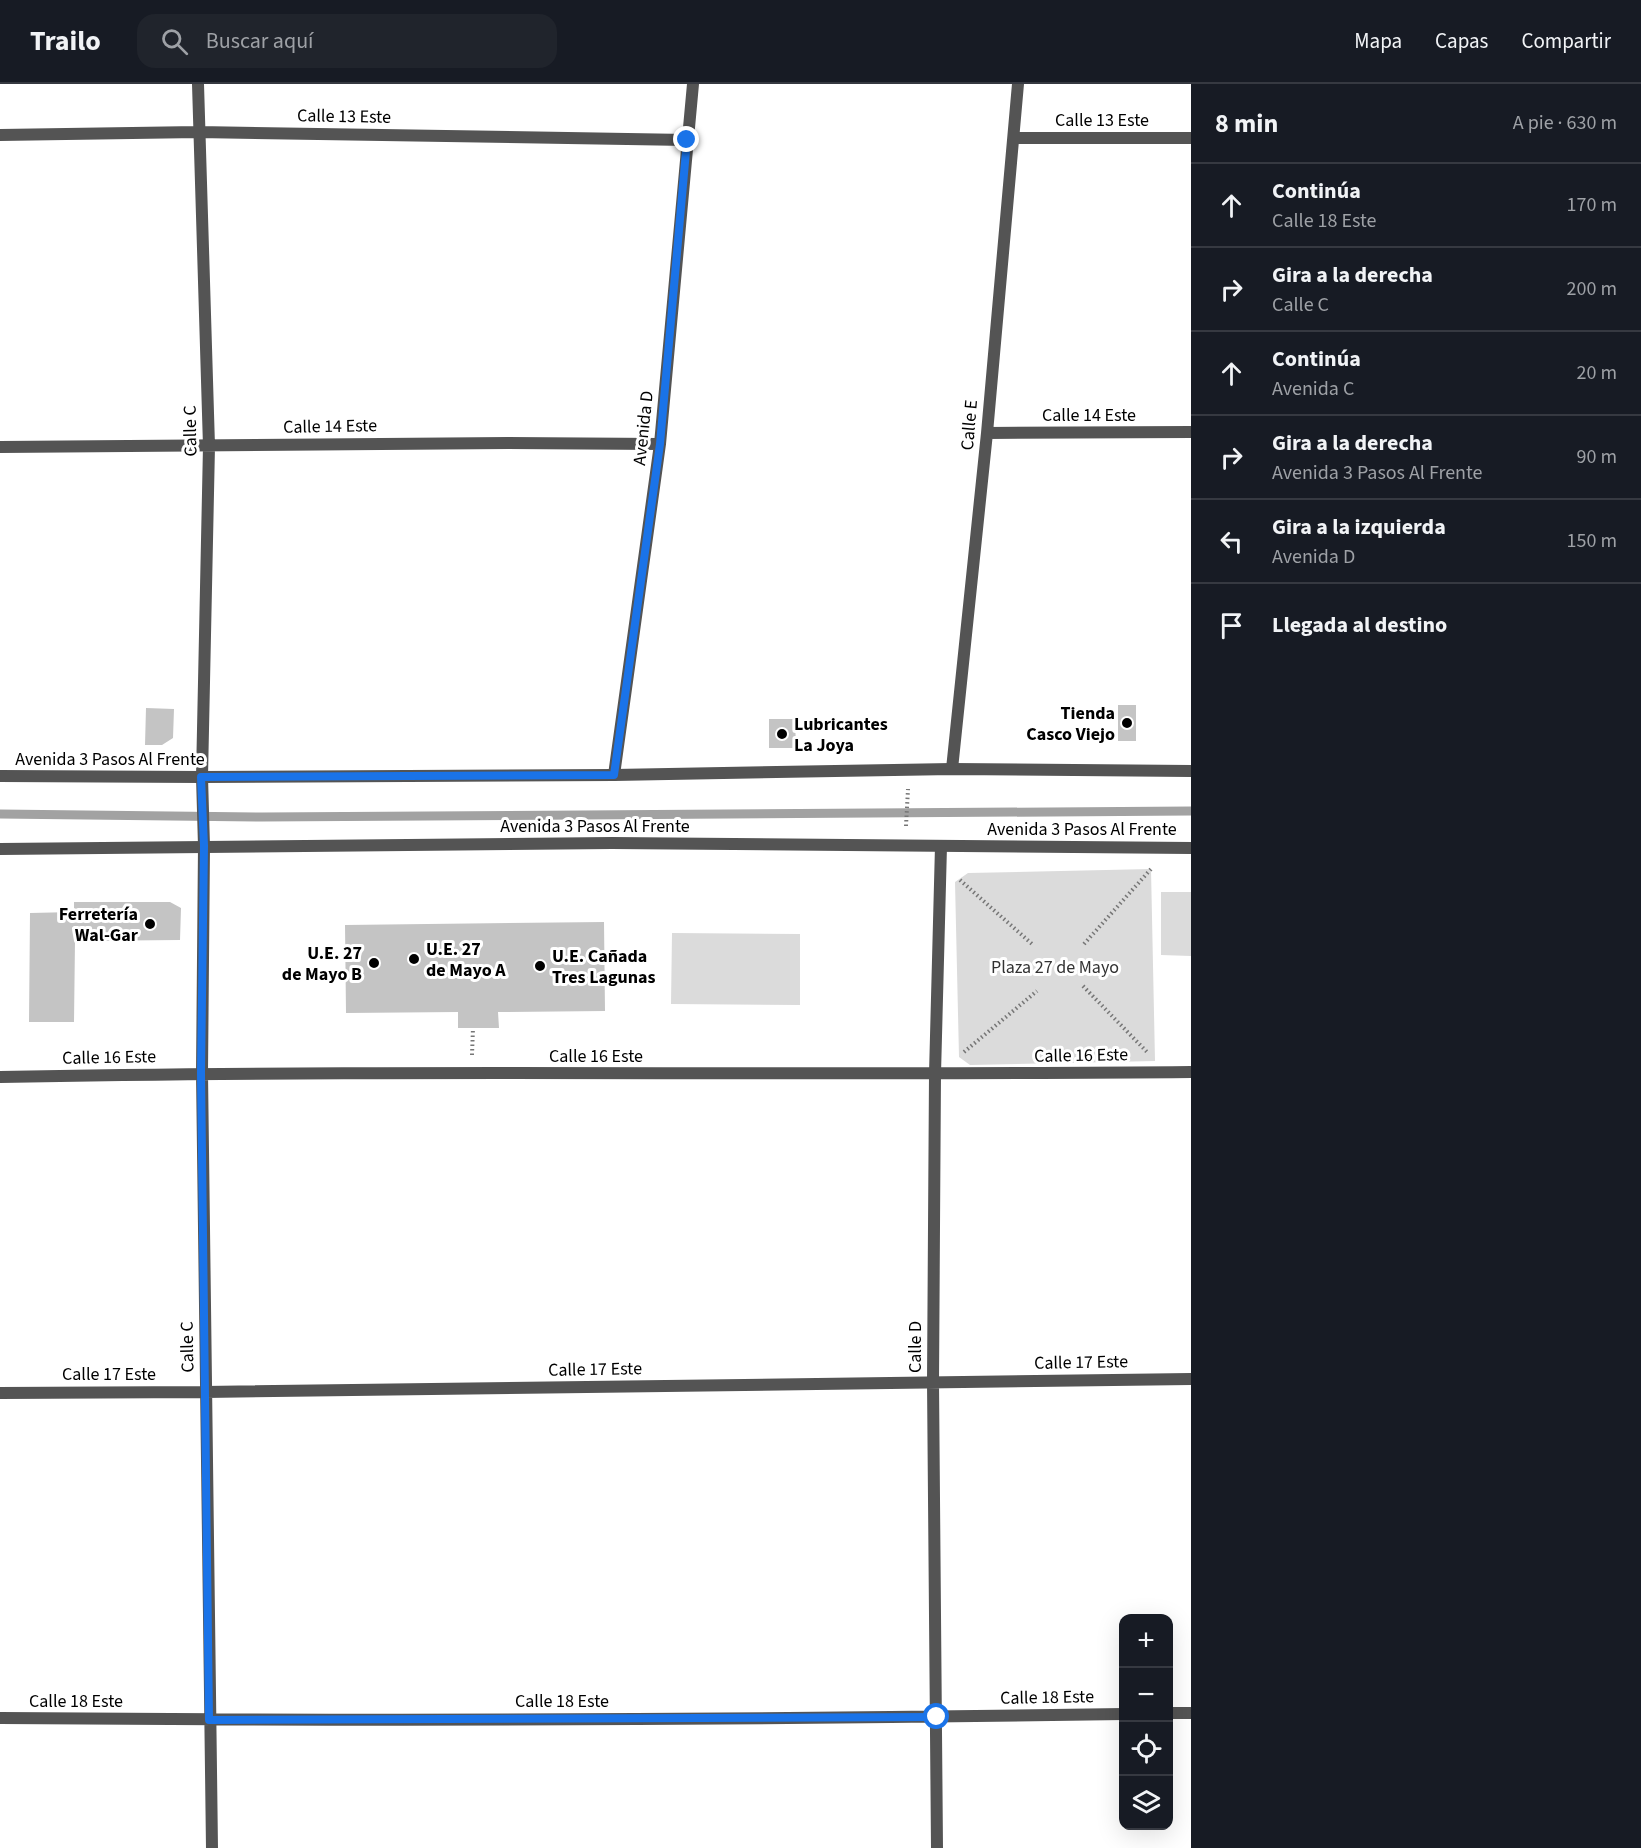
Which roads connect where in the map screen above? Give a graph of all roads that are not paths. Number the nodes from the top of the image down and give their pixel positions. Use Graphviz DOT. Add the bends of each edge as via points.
graph roads {
  1 [pos="198,84"];
  2 [pos="693,84"];
  3 [pos="1018,84"];
  4 [pos="198,132"];
  5 [pos="0,135"];
  6 [pos="1014,138"];
  7 [pos="1191,138"];
  8 [pos="687,140"];
  9 [pos="1191,432"];
  10 [pos="987,433"];
  11 [pos="660,444"];
  12 [pos="209,446"];
  13 [pos="0,447"];
  14 [pos="952,769"];
  15 [pos="1191,771"];
  16 [pos="614,775"];
  17 [pos="0,776"];
  18 [pos="201,777"];
  19 [pos="203,840"];
  20 [pos="941,846"];
  21 [pos="1191,848"];
  22 [pos="0,849"];
  23 [pos="1191,1072"];
  24 [pos="201,1073"];
  25 [pos="935,1074"];
  26 [pos="0,1077"];
  27 [pos="1191,1379"];
  28 [pos="933,1382"];
  29 [pos="205,1392"];
  30 [pos="0,1393"];
  31 [pos="1173,1713"];
  32 [pos="1191,1713"];
  33 [pos="1119,1714"];
  34 [pos="937,1717"];
  35 [pos="0,1718"];
  36 [pos="209,1720"];
  37 [pos="212,1848"];
  38 [pos="937,1848"];
  1 -- 4 [label="street, Calle C"];
  2 -- 8 [label="street, Avenida D"];
  3 -- 6 [label="street, Calle E"];
  4 -- 5 [label="street, Calle 13 Este"];
  4 -- 8 [label="street, Calle 13 Este"];
  4 -- 12 [label="street, Calle C"];
  6 -- 7 [label="street, Calle 13 Este"];
  6 -- 10 [label="street, Calle E"];
  8 -- 11 [label="street, Avenida D"];
  9 -- 10 [label="street, Calle 14 Este"];
  10 -- 14 [label="street, Calle E"];
  11 -- 12 [label="street, Calle 14 Este"];
  11 -- 16 [label="street, Avenida D"];
  12 -- 13 [label="street, Calle 14 Este"];
  12 -- 18 [label="street, Calle C"];
  14 -- 15 [label="street, Avenida 3 Pasos Al Frente"];
  14 -- 16 [label="street, Avenida 3 Pasos Al Frente"];
  16 -- 18 [label="street, Avenida 3 Pasos Al Frente"];
  17 -- 18 [label="street, Avenida 3 Pasos Al Frente"];
  18 -- 19 [label="street, Calle C"];
  19 -- 20 [label="street, Avenida 3 Pasos Al Frente"];
  19 -- 22 [label="street, Avenida 3 Pasos Al Frente"];
  19 -- 24 [label="street, Calle C"];
  20 -- 21 [label="street, Avenida 3 Pasos Al Frente"];
  20 -- 25 [label="street, Calle D"];
  23 -- 25 [label="street, Calle 16 Este"];
  24 -- 25 [label="street, Calle 16 Este"];
  24 -- 26 [label="street, Calle 16 Este"];
  24 -- 29 [label="street, Calle C"];
  25 -- 28 [label="street, Calle D"];
  27 -- 28 [label="street, Calle 17 Este"];
  28 -- 29 [label="street, Calle 17 Este"];
  28 -- 34 [label="street, Calle D"];
  29 -- 30 [label="street, Calle 17 Este"];
  29 -- 36 [label="street, Calle C"];
  31 -- 32 [label="street"];
  33 -- 34 [label="street, Calle 18 Este"];
  34 -- 36 [label="street, Calle 18 Este"];
  34 -- 38 [label="street, Calle D"];
  35 -- 36 [label="street, Calle 18 Este"];
  36 -- 37 [label="street, Calle C"];
}
